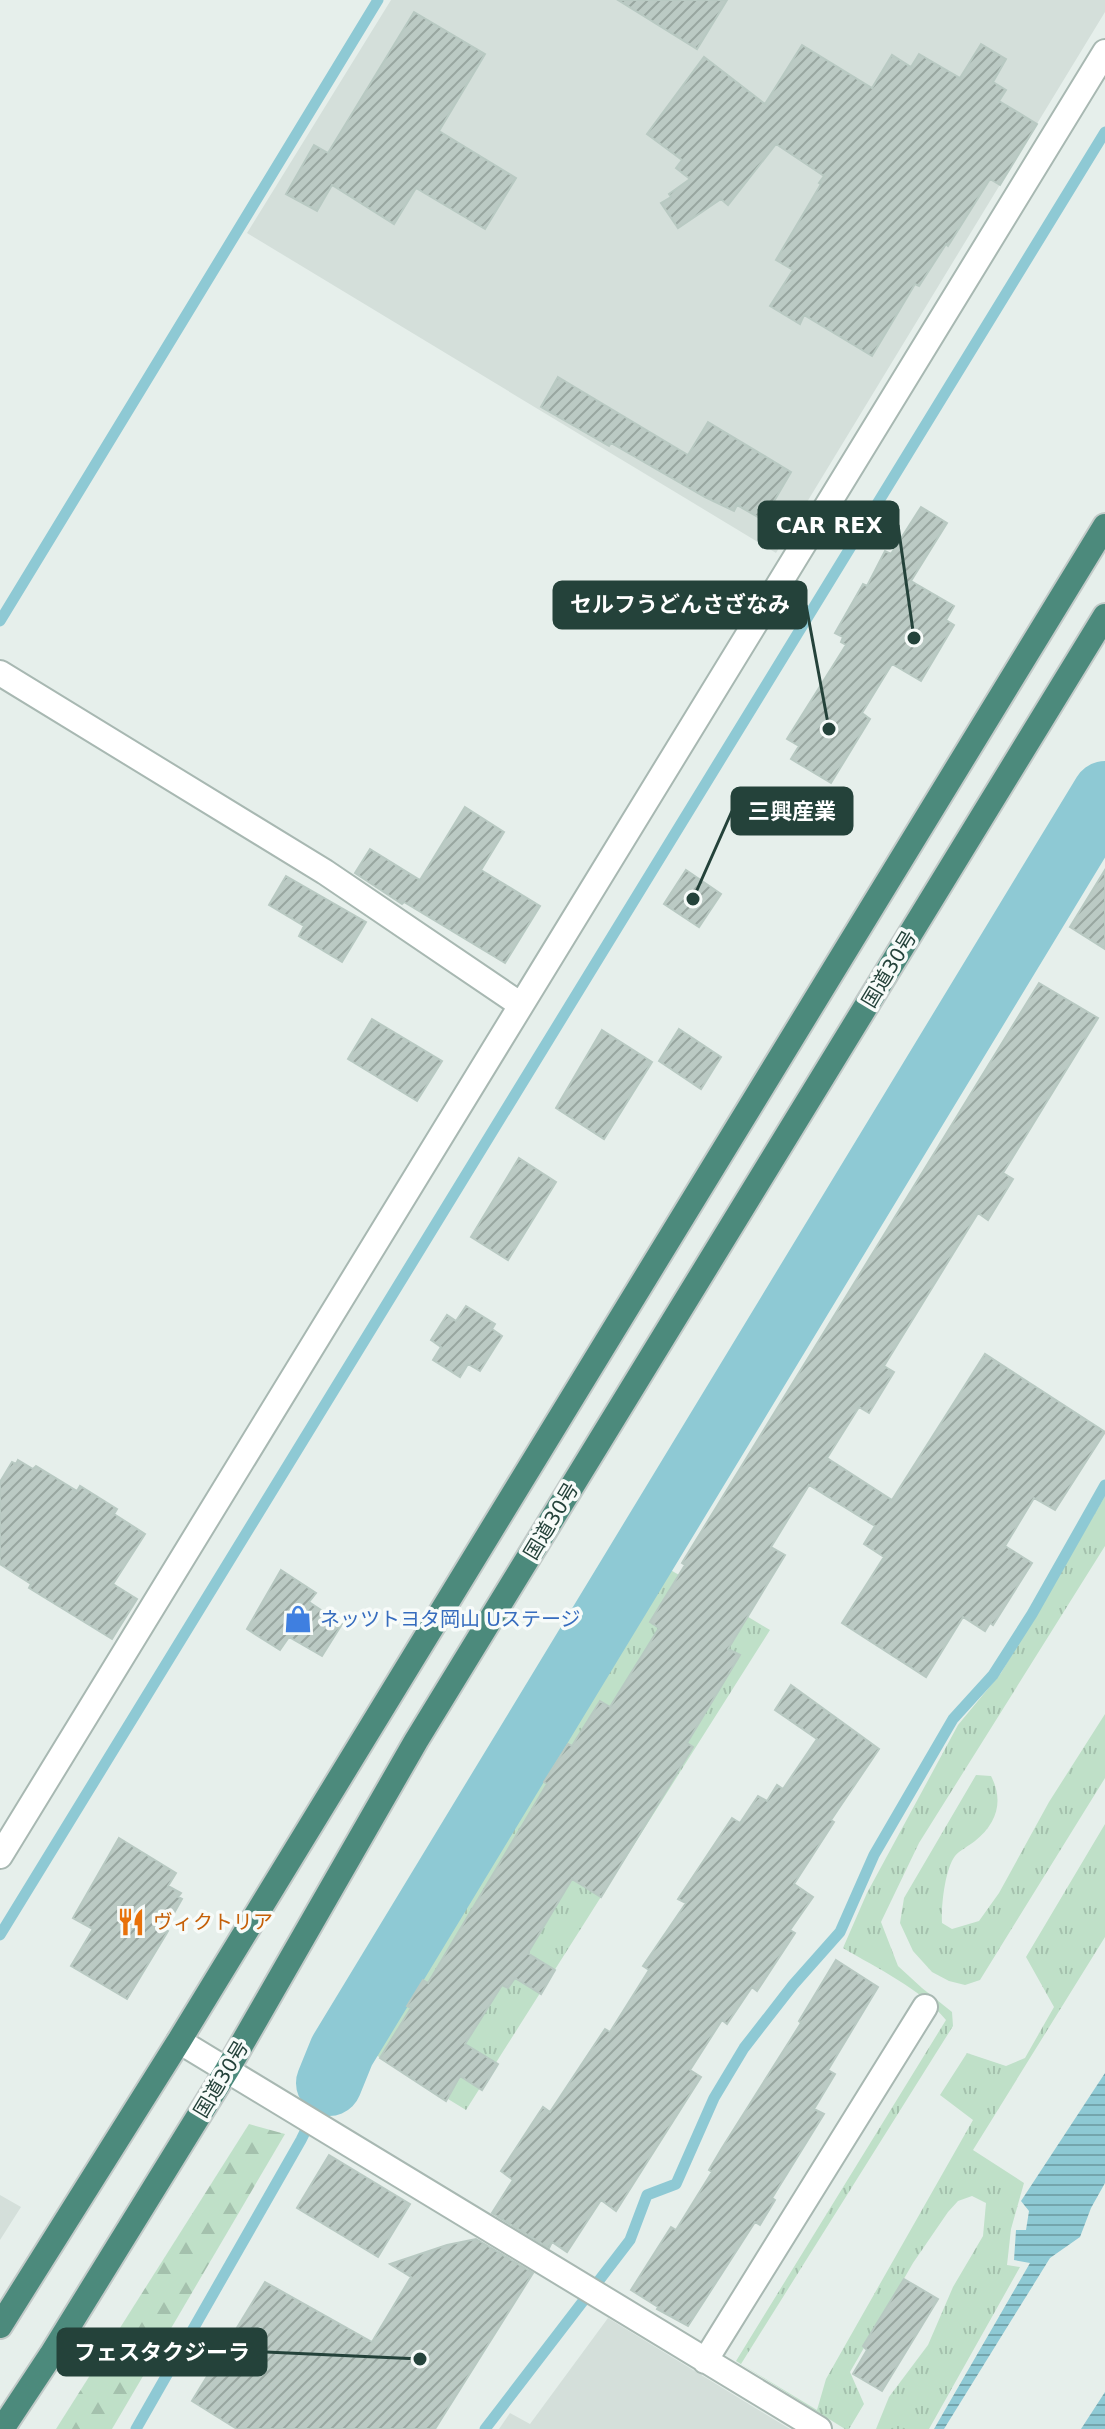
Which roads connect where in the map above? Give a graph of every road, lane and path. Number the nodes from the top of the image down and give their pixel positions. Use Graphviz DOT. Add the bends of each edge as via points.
graph roads {
  1 [pos="1105,52"];
  2 [pos="1105,526"];
  3 [pos="1105,616"];
  4 [pos="0,673"];
  5 [pos="521,1005"];
  6 [pos="0,1856"];
  7 [pos="925,2007"];
  8 [pos="179,2041"];
  9 [pos="227,2070"];
  10 [pos="0,2326"];
  11 [pos="705,2361"];
  12 [pos="2,2429"];
  13 [pos="819,2429"];
  1 -- 5 [label="street"];
  2 -- 8 [label="highway"];
  3 -- 9 [label="highway, 国道30号" via="416,1741"];
  4 -- 5 [label="street" via="325,872"];
  5 -- 6 [label="street"];
  7 -- 11 [label="street"];
  8 -- 9 [label="street"];
  8 -- 10 [label="highway"];
  9 -- 11 [label="street"];
  9 -- 12 [label="highway, 国道30号"];
  11 -- 13 [label="street"];
}
